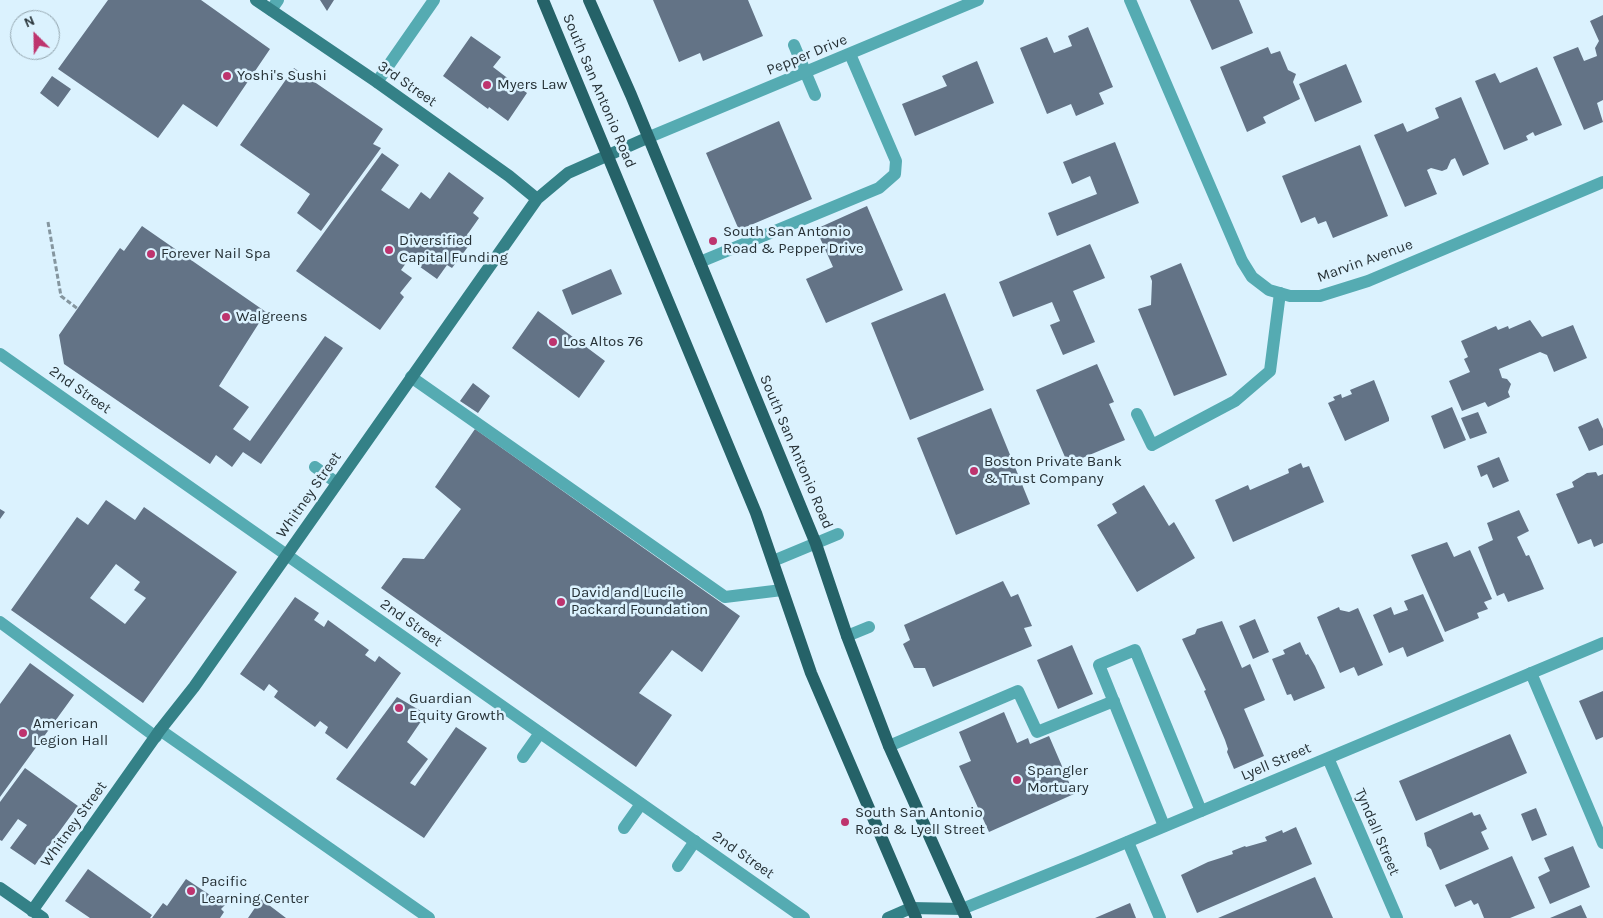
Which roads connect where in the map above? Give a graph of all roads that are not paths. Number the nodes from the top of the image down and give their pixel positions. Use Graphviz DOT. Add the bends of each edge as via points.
graph roads {
  1 [pos="256,0"];
  2 [pos="434,0"];
  3 [pos="543,0"];
  4 [pos="589,0"];
  5 [pos="978,0"];
  6 [pos="1130,0"];
  7 [pos="275,5"];
  8 [pos="794,45"];
  9 [pos="850,54"];
  10 [pos="806,72"];
  11 [pos="377,82"];
  12 [pos="815,95"];
  13 [pos="647,138"];
  14 [pos="608,155"];
  15 [pos="1603,182"];
  16 [pos="537,198"];
  17 [pos="700,262"];
  18 [pos="1280,293"];
  19 [pos="0,354"];
  20 [pos="412,377"];
  21 [pos="1138,414"];
  22 [pos="315,467"];
  23 [pos="337,483"];
  24 [pos="838,534"];
  25 [pos="816,544"];
  26 [pos="286,556"];
  27 [pos="773,561"];
  28 [pos="782,590"];
  29 [pos="0,622"];
  30 [pos="869,627"];
  31 [pos="847,636"];
  32 [pos="1603,642"];
  33 [pos="1531,673"];
  34 [pos="1114,701"];
  35 [pos="158,733"];
  36 [pos="540,733"];
  37 [pos="889,746"];
  38 [pos="523,757"];
  39 [pos="1328,758"];
  40 [pos="641,804"];
  41 [pos="1201,811"];
  42 [pos="1164,826"];
  43 [pos="624,828"];
  44 [pos="695,841"];
  45 [pos="1128,842"];
  46 [pos="1603,842"];
  47 [pos="678,866"];
  48 [pos="0,888"];
  49 [pos="913,913"];
  50 [pos="38,914"];
  51 [pos="960,915"];
  52 [pos="802,917"];
  53 [pos="429,918"];
  54 [pos="888,918"];
  55 [pos="1160,918"];
  56 [pos="1397,918"];
  1 -- 7 [label="street, 3rd Street"];
  2 -- 11 [label="street"];
  3 -- 14 [label="main road, South San Antonio Road"];
  4 -- 13 [label="main road, South San Antonio Road"];
  5 -- 9 [label="street, Pepper Drive"];
  6 -- 18 [label="street, Marvin Avenue" via="1242,262 1252,278 1269,290"];
  7 -- 11 [label="street, 3rd Street"];
  8 -- 10 [label="street"];
  9 -- 10 [label="street, Pepper Drive"];
  9 -- 17 [label="street" via="896,161 895,174 879,188"];
  10 -- 12 [label="street"];
  10 -- 13 [label="street, Pepper Drive"];
  11 -- 16 [label="street, 3rd Street"];
  13 -- 14 [label="street, Whitney Street"];
  13 -- 17 [label="main road, South San Antonio Road"];
  14 -- 16 [label="street, Whitney Street" via="568,173"];
  14 -- 27 [label="main road, South San Antonio Road"];
  15 -- 18 [label="street, Marvin Avenue" via="1368,281 1320,296"];
  16 -- 20 [label="street, Whitney Street"];
  17 -- 25 [label="main road, South San Antonio Road"];
  18 -- 21 [label="street" via="1270,371 1235,401 1152,445"];
  19 -- 26 [label="street, 2nd Street"];
  20 -- 23 [label="street, Whitney Street"];
  20 -- 28 [label="street" via="725,597"];
  22 -- 23 [label="street"];
  23 -- 26 [label="street, Whitney Street"];
  24 -- 25 [label="street"];
  25 -- 27 [label="street"];
  25 -- 31 [label="main road, South San Antonio Road"];
  26 -- 35 [label="street, Whitney Street"];
  26 -- 36 [label="street, 2nd Street"];
  27 -- 28 [label="main road, South San Antonio Road"];
  28 -- 49 [label="main road, South San Antonio Road" via="811,673"];
  29 -- 35 [label="street"];
  30 -- 31 [label="street"];
  31 -- 37 [label="main road, South San Antonio Road"];
  32 -- 33 [label="street, Lyell Street"];
  33 -- 39 [label="street, Lyell Street"];
  33 -- 46 [label="street"];
  34 -- 37 [label="street" via="1037,732 1018,691"];
  34 -- 41 [label="street" via="1099,666 1135,650"];
  34 -- 42 [label="street"];
  35 -- 50 [label="street, Whitney Street"];
  35 -- 53 [label="street"];
  36 -- 38 [label="street"];
  36 -- 40 [label="street, 2nd Street"];
  37 -- 51 [label="main road, South San Antonio Road"];
  39 -- 41 [label="street, Lyell Street"];
  39 -- 56 [label="street, Tyndall Street"];
  40 -- 43 [label="street"];
  40 -- 44 [label="street, 2nd Street"];
  41 -- 42 [label="street, Lyell Street"];
  42 -- 45 [label="street, Lyell Street"];
  44 -- 47 [label="street"];
  44 -- 52 [label="street, 2nd Street"];
  45 -- 51 [label="street, Lyell Street"];
  45 -- 55 [label="street"];
  48 -- 50 [label="street"];
  49 -- 51 [label="street, Lyell Street"];
  49 -- 54 [label="street, Lyell Street"];
}
